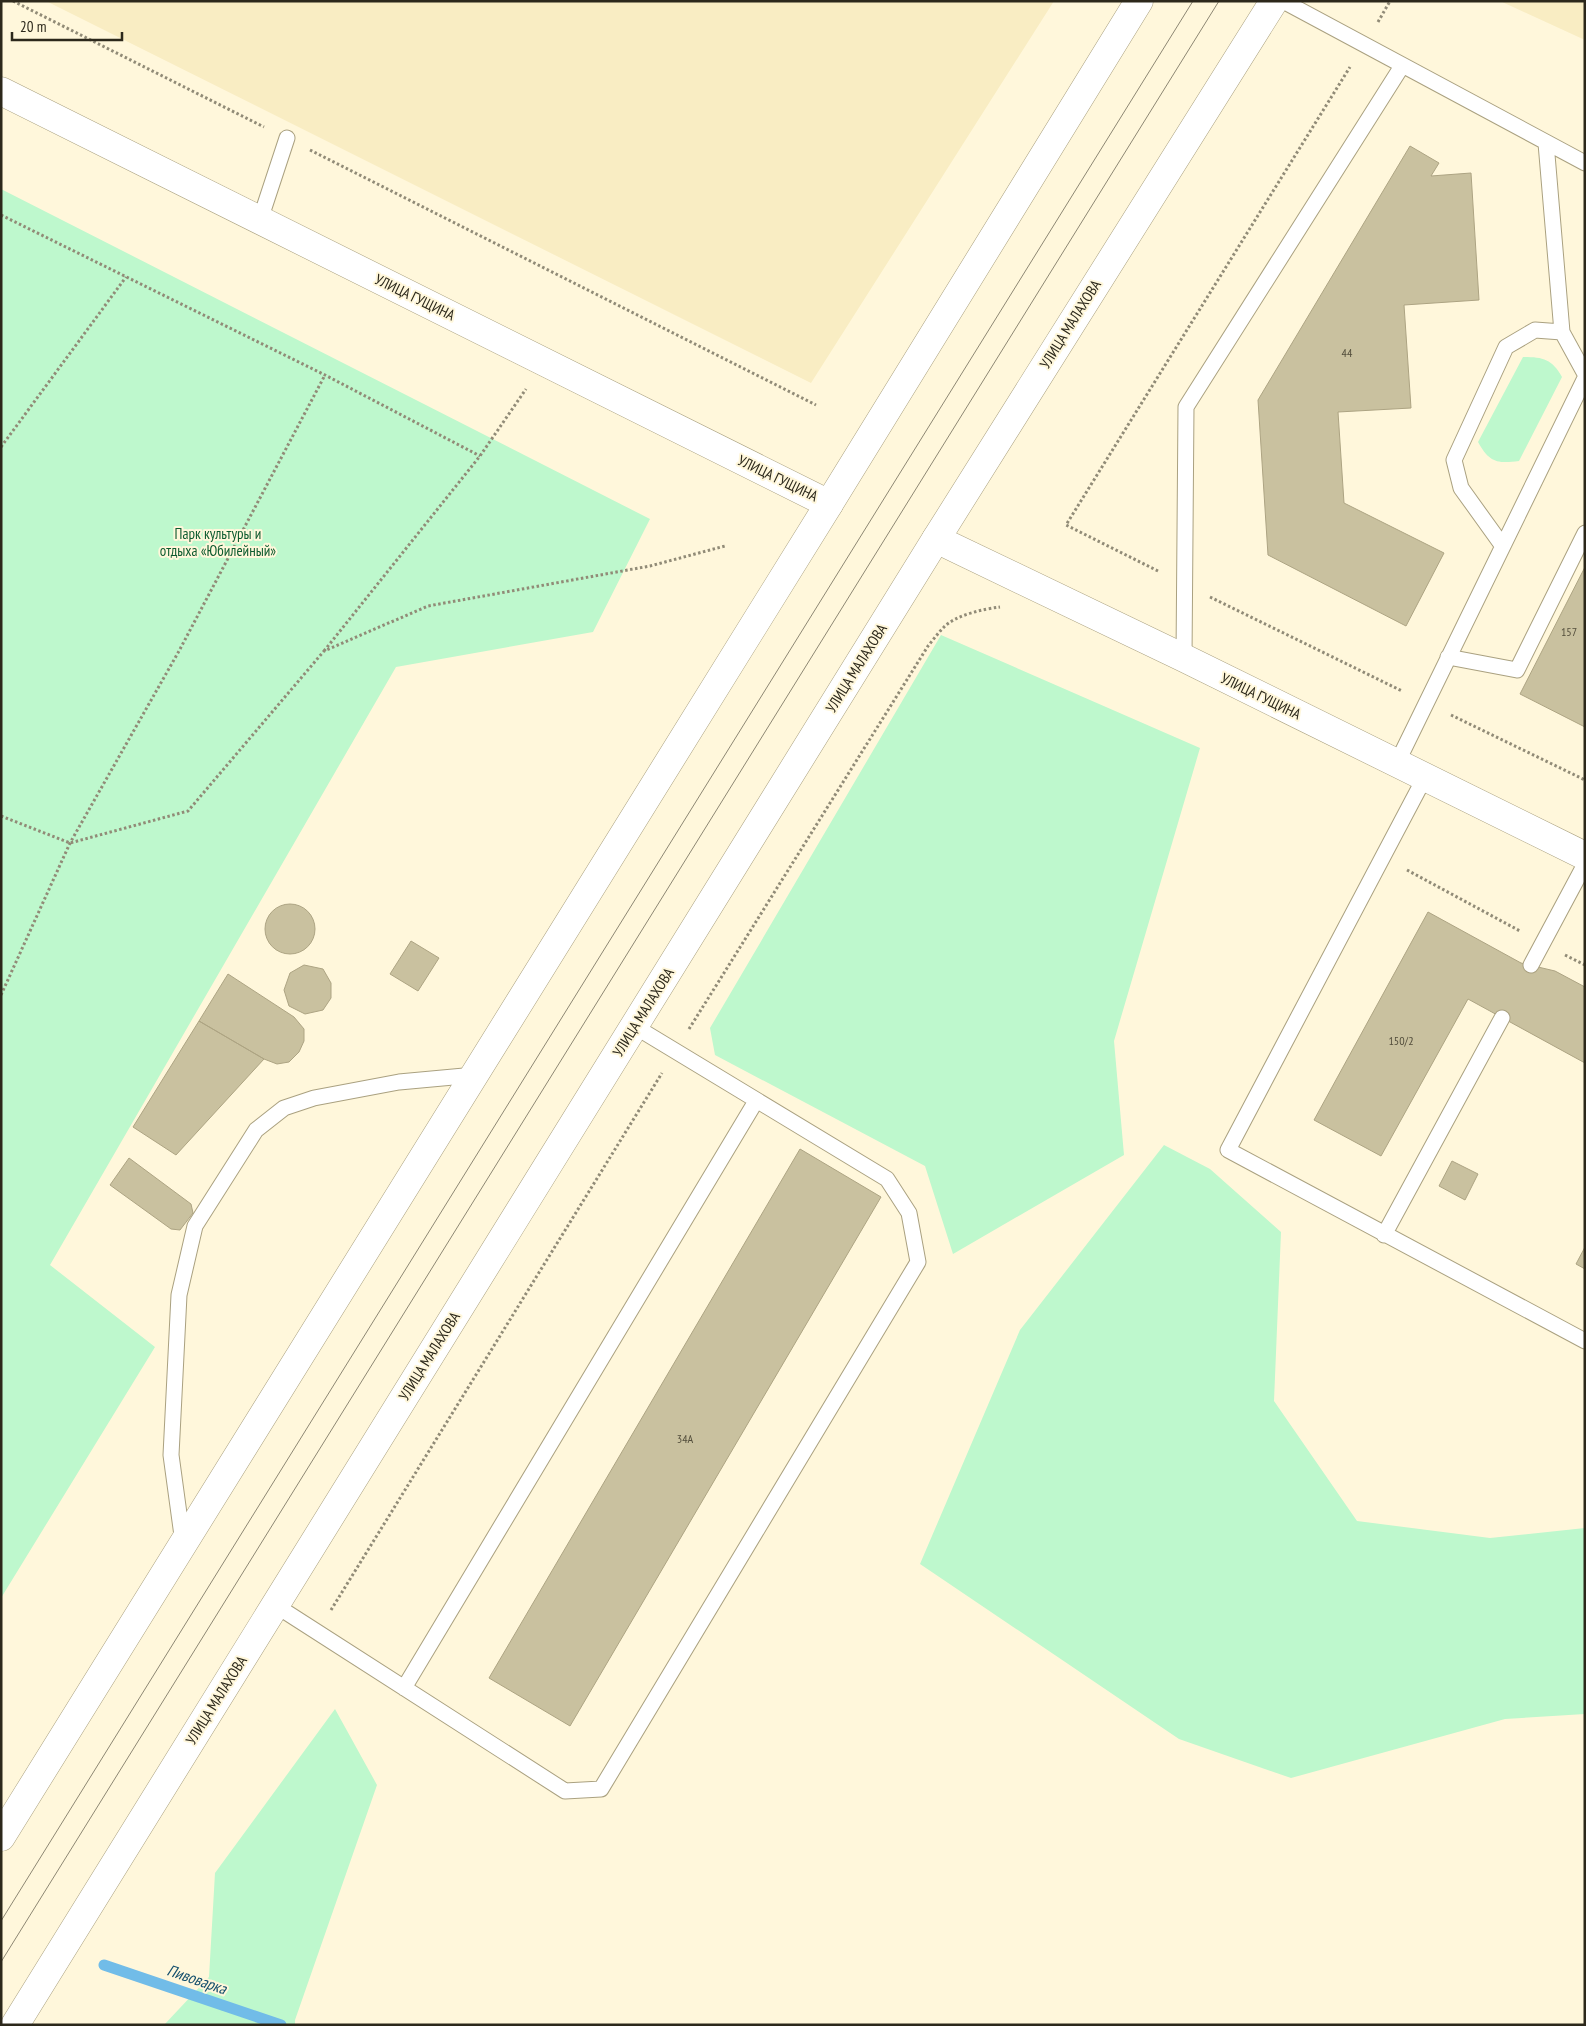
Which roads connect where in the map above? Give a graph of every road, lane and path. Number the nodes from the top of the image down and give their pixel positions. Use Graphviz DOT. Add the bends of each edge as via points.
graph roads {
  1 [pos="12,1"];
  2 [pos="1139,1"];
  3 [pos="1274,1"];
  4 [pos="1283,1"];
  5 [pos="1364,45"];
  6 [pos="1402,66"];
  7 [pos="1,91"];
  8 [pos="287,138"];
  9 [pos="1546,143"];
  10 [pos="1585,163"];
  11 [pos="1,214"];
  12 [pos="260,220"];
  13 [pos="126,277"];
  14 [pos="1562,332"];
  15 [pos="545,361"];
  16 [pos="325,376"];
  17 [pos="1585,376"];
  18 [pos="816,405"];
  19 [pos="1,447"];
  20 [pos="480,456"];
  21 [pos="829,504"];
  22 [pos="1585,533"];
  23 [pos="936,539"];
  24 [pos="1502,545"];
  25 [pos="725,546"];
  26 [pos="1185,584"];
  27 [pos="1006,606"];
  28 [pos="324,651"];
  29 [pos="1448,657"];
  30 [pos="1184,658"];
  31 [pos="1426,703"];
  32 [pos="1397,763"];
  33 [pos="1425,777"];
  34 [pos="1585,780"];
  35 [pos="1,816"];
  36 [pos="70,843"];
  37 [pos="1585,856"];
  38 [pos="1383,857"];
  39 [pos="1585,864"];
  40 [pos="1542,943"];
  41 [pos="1530,964"];
  42 [pos="1585,965"];
  43 [pos="1,995"];
  44 [pos="1502,1018"];
  45 [pos="634,1026"];
  46 [pos="675,1051"];
  47 [pos="475,1075"];
  48 [pos="756,1101"];
  49 [pos="1384,1235"];
  50 [pos="1585,1341"];
  51 [pos="183,1544"];
  52 [pos="275,1605"];
  53 [pos="318,1633"];
  54 [pos="404,1688"];
  55 [pos="1,1837"];
  56 [pos="15,2025"];
  1 -- 8 [label="path"];
  2 -- 21 [label="main road"];
  3 -- 23 [label="main road, УЛИЦА МАЛАХОВА"];
  4 -- 5 [label="lane"];
  5 -- 6 [label="lane"];
  5 -- 26 [label="path" via="1066,525"];
  6 -- 9 [label="lane"];
  6 -- 26 [label="lane" via="1186,407"];
  7 -- 12 [label="main road, УЛИЦА ГУЩИНА"];
  8 -- 12 [label="lane"];
  8 -- 18 [label="path"];
  9 -- 10 [label="lane"];
  9 -- 14 [label="lane"];
  11 -- 13 [label="path"];
  12 -- 15 [label="main road, УЛИЦА ГУЩИНА"];
  13 -- 16 [label="path"];
  13 -- 19 [label="path"];
  14 -- 17 [label="lane"];
  14 -- 24 [label="lane" via="1535,330 1506,348 1454,460 1461,488"];
  15 -- 20 [label="path"];
  15 -- 21 [label="main road, УЛИЦА ГУЩИНА"];
  16 -- 20 [label="path"];
  16 -- 36 [label="path" via="179,651"];
  17 -- 24 [label="lane"];
  20 -- 28 [label="path"];
  21 -- 47 [label="main road"];
  22 -- 29 [label="lane" via="1516,670"];
  23 -- 30 [label="main road, УЛИЦА ГУЩИНА"];
  23 -- 45 [label="main road, УЛИЦА МАЛАХОВА"];
  24 -- 29 [label="lane"];
  25 -- 28 [label="path" via="650,566 428,606"];
  26 -- 30 [label="lane"];
  26 -- 31 [label="path"];
  27 -- 46 [label="path" via="979,611 945,626 928,646"];
  28 -- 36 [label="path" via="188,811"];
  29 -- 31 [label="lane"];
  30 -- 32 [label="main road, УЛИЦА ГУЩИНА"];
  31 -- 32 [label="lane"];
  31 -- 34 [label="path"];
  32 -- 33 [label="main road, УЛИЦА ГУЩИНА"];
  33 -- 37 [label="main road, УЛИЦА ГУЩИНА"];
  33 -- 38 [label="lane"];
  35 -- 36 [label="path"];
  36 -- 43 [label="path"];
  38 -- 40 [label="path"];
  38 -- 49 [label="lane" via="1228,1150"];
  39 -- 40 [label="lane"];
  40 -- 41 [label="lane"];
  40 -- 42 [label="path"];
  44 -- 49 [label="lane"];
  45 -- 46 [label="lane"];
  45 -- 52 [label="main road, УЛИЦА МАЛАХОВА"];
  46 -- 48 [label="lane"];
  46 -- 53 [label="path"];
  47 -- 51 [label="main road"];
  47 -- 51 [label="lane" via="399,1082 314,1098 284,1108 256,1130 195,1226 179,1295 171,1455"];
  48 -- 54 [label="lane"];
  48 -- 54 [label="lane" via="887,1179 909,1213 918,1262 601,1789 565,1791"];
  49 -- 50 [label="lane"];
  51 -- 55 [label="main road"];
  52 -- 53 [label="lane"];
  52 -- 56 [label="main road, УЛИЦА МАЛАХОВА"];
  53 -- 54 [label="lane"];
}
